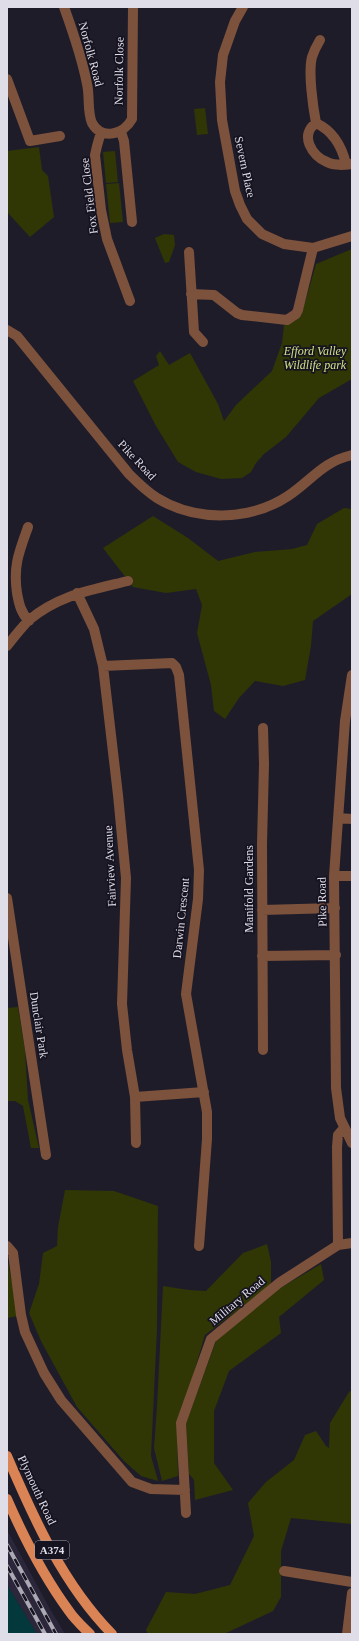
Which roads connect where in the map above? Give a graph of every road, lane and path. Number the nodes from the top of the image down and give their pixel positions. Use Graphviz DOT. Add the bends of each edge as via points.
graph roads {
  1 [pos="64,7"];
  2 [pos="133,7"];
  3 [pos="243,7"];
  4 [pos="320,40"];
  5 [pos="7,79"];
  6 [pos="316,123"];
  7 [pos="102,132"];
  8 [pos="121,132"];
  9 [pos="60,136"];
  10 [pos="349,164"];
  11 [pos="132,222"];
  12 [pos="352,236"];
  13 [pos="313,248"];
  14 [pos="189,252"];
  15 [pos="191,294"];
  16 [pos="130,301"];
  17 [pos="7,330"];
  18 [pos="203,342"];
  19 [pos="352,456"];
  20 [pos="28,527"];
  21 [pos="128,581"];
  22 [pos="77,593"];
  23 [pos="29,621"];
  24 [pos="7,646"];
  25 [pos="103,666"];
  26 [pos="352,675"];
  27 [pos="263,728"];
  28 [pos="338,818"];
  29 [pos="352,819"];
  30 [pos="334,876"];
  31 [pos="352,876"];
  32 [pos="7,898"];
  33 [pos="335,908"];
  34 [pos="262,910"];
  35 [pos="336,955"];
  36 [pos="262,956"];
  37 [pos="263,1050"];
  38 [pos="204,1092"];
  39 [pos="135,1097"];
  40 [pos="344,1128"];
  41 [pos="136,1143"];
  42 [pos="352,1143"];
  43 [pos="46,1155"];
  44 [pos="352,1243"];
  45 [pos="338,1245"];
  46 [pos="7,1246"];
  47 [pos="199,1246"];
  48 [pos="7,1456"];
  49 [pos="185,1490"];
  50 [pos="7,1499"];
  51 [pos="186,1513"];
  52 [pos="284,1572"];
  53 [pos="352,1582"];
  54 [pos="352,1593"];
  55 [pos="90,1634"];
  56 [pos="112,1634"];
  57 [pos="346,1634"];
  1 -- 7 [label="street, Norfolk Road" via="88,85 91,122"];
  2 -- 8 [label="street, Norfolk Close" via="132,119"];
  3 -- 13 [label="street, Severn Place" via="223,55 220,82 222,120 235,191 247,219 262,234 284,244"];
  4 -- 6 [label="street" via="312,56 311,65"];
  5 -- 9 [label="street" via="30,141"];
  6 -- 10 [label="street" via="341,147"];
  6 -- 10 [label="street" via="308,131 307,137 314,152 327,163"];
  7 -- 8 [label="street"];
  7 -- 16 [label="street, Fox Field Close" via="95,155 101,210 107,239"];
  8 -- 11 [label="street"];
  12 -- 13 [label="street, Severn Place"];
  13 -- 15 [label="street" via="298,310 287,320 242,315 214,295"];
  14 -- 15 [label="street"];
  15 -- 18 [label="street" via="194,332"];
  17 -- 19 [label="street, Pike Road" via="17,336 142,488 171,505 206,515 225,516 266,508 286,497 327,464"];
  20 -- 23 [label="street" via="16,564 15,577 19,604 23,615"];
  21 -- 22 [label="street"];
  22 -- 23 [label="street" via="63,598"];
  22 -- 25 [label="street, Fairview Avenue" via="94,629"];
  23 -- 24 [label="street"];
  25 -- 38 [label="street, Darwin Crescent" via="172,663 179,675 199,870 186,994"];
  25 -- 39 [label="street, Fairview Avenue" via="126,878 122,1004"];
  26 -- 28 [label="street, Pike Road" via="345,721"];
  27 -- 34 [label="street, Manifold Gardens"];
  28 -- 29 [label="street"];
  28 -- 30 [label="street, Pike Road"];
  30 -- 31 [label="street"];
  30 -- 33 [label="street, Pike Road"];
  32 -- 43 [label="street, Dunclair Park"];
  33 -- 34 [label="street"];
  33 -- 35 [label="street, Pike Road"];
  34 -- 36 [label="street, Manifold Gardens"];
  35 -- 36 [label="street"];
  35 -- 40 [label="street, Pike Road" via="336,1088"];
  36 -- 37 [label="street, Manifold Gardens"];
  38 -- 39 [label="street"];
  38 -- 47 [label="street, Darwin Crescent" via="207,1139"];
  39 -- 41 [label="street, Fairview Avenue"];
  40 -- 42 [label="street, Pike Road"];
  40 -- 45 [label="street" via="338,1135 337,1147"];
  44 -- 45 [label="street, Military Road"];
  45 -- 49 [label="street, Military Road" via="279,1283 211,1339 181,1423"];
  46 -- 49 [label="street" via="12,1253 25,1332 44,1373 61,1400 132,1482 151,1489"];
  48 -- 56 [label="main road, Plymouth Road / A374" via="24,1496 65,1573 83,1601"];
  49 -- 51 [label="street, Military Road"];
  50 -- 55 [label="main road, A374" via="29,1546 50,1582 70,1613"];
  52 -- 53 [label="street"];
  54 -- 57 [label="street"];
}
